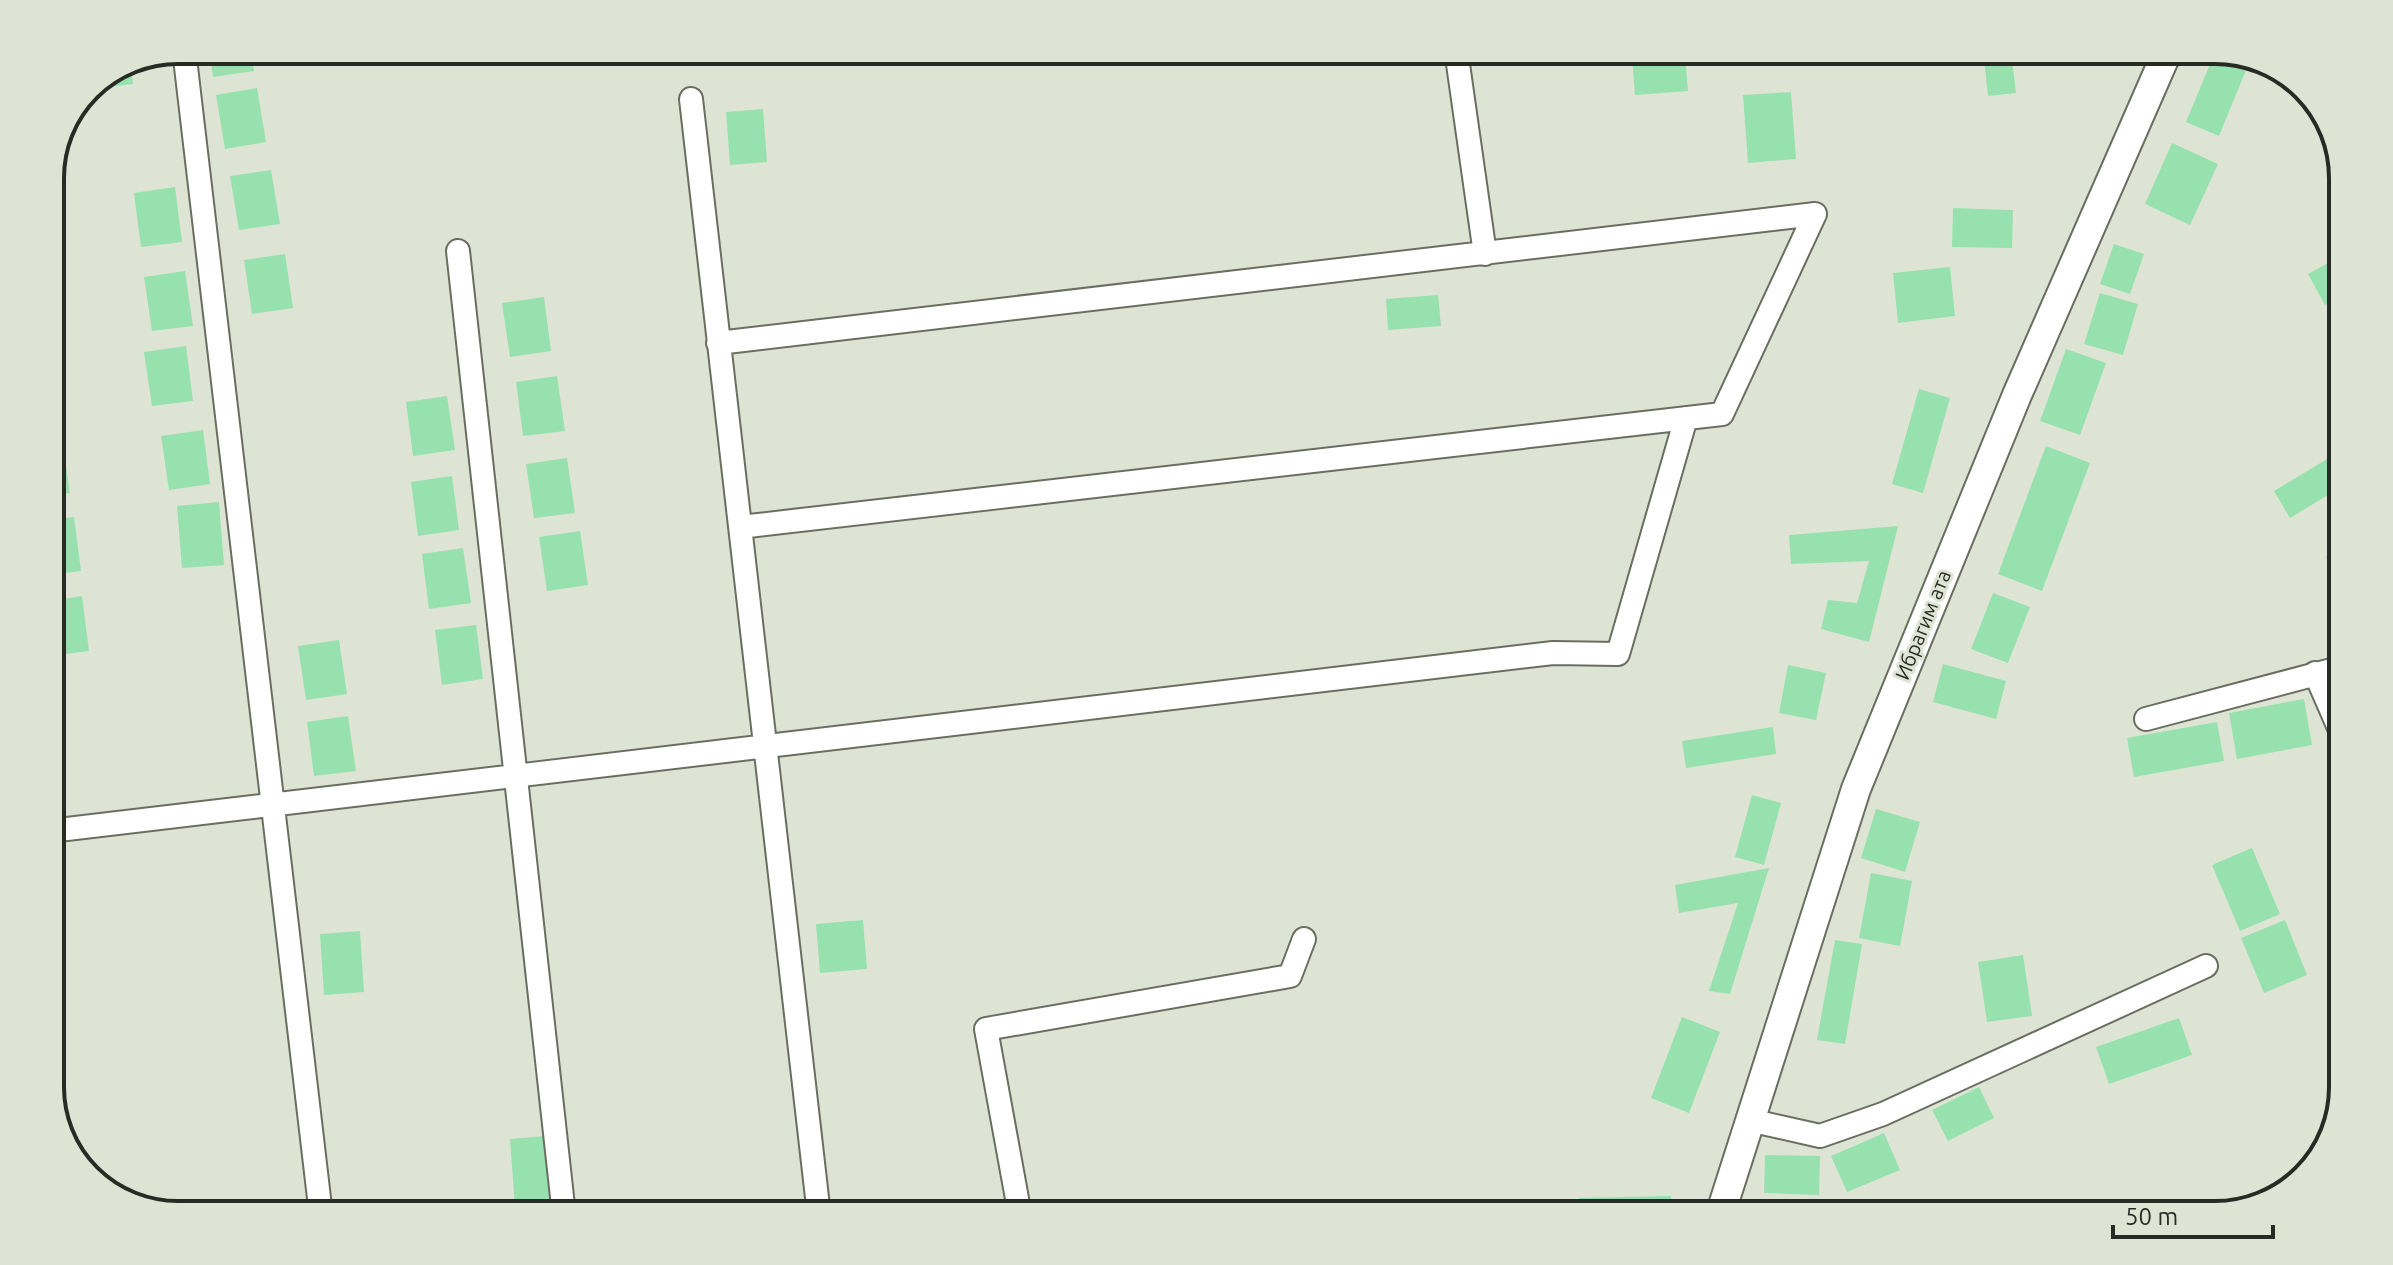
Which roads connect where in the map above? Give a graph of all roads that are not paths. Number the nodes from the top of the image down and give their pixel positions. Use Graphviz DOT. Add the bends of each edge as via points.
graph roads {
  1 [pos="186,64"];
  2 [pos="1458,64"];
  3 [pos="2162,64"];
  4 [pos="691,99"];
  5 [pos="458,251"];
  6 [pos="1485,254"];
  7 [pos="718,343"];
  8 [pos="1686,418"];
  9 [pos="740,527"];
  10 [pos="2329,670"];
  11 [pos="2315,673"];
  12 [pos="2329,705"];
  13 [pos="2146,719"];
  14 [pos="766,746"];
  15 [pos="517,776"];
  16 [pos="273,805"];
  17 [pos="64,829"];
  18 [pos="1304,939"];
  19 [pos="2206,966"];
  20 [pos="1749,1120"];
  21 [pos="319,1201"];
  22 [pos="563,1201"];
  23 [pos="817,1201"];
  24 [pos="1017,1201"];
  25 [pos="1724,1201"];
  1 -- 16 [label="street"];
  2 -- 6 [label="street"];
  3 -- 20 [label="street, Ибрагим ата" via="2017,395 1856,789"];
  4 -- 7 [label="street"];
  5 -- 15 [label="street"];
  6 -- 7 [label="street"];
  6 -- 8 [label="street" via="1815,214 1722,414"];
  7 -- 9 [label="street"];
  8 -- 9 [label="street"];
  8 -- 14 [label="street" via="1618,654 1553,653"];
  9 -- 14 [label="street"];
  10 -- 11 [label="street"];
  11 -- 12 [label="street"];
  11 -- 13 [label="street"];
  14 -- 15 [label="street"];
  14 -- 23 [label="street"];
  15 -- 16 [label="street"];
  15 -- 22 [label="street"];
  16 -- 17 [label="street"];
  16 -- 21 [label="street"];
  18 -- 24 [label="street" via="1290,976 986,1029"];
  19 -- 20 [label="street" via="1883,1114 1820,1136"];
  20 -- 25 [label="street, Ибрагим ата"];
}
